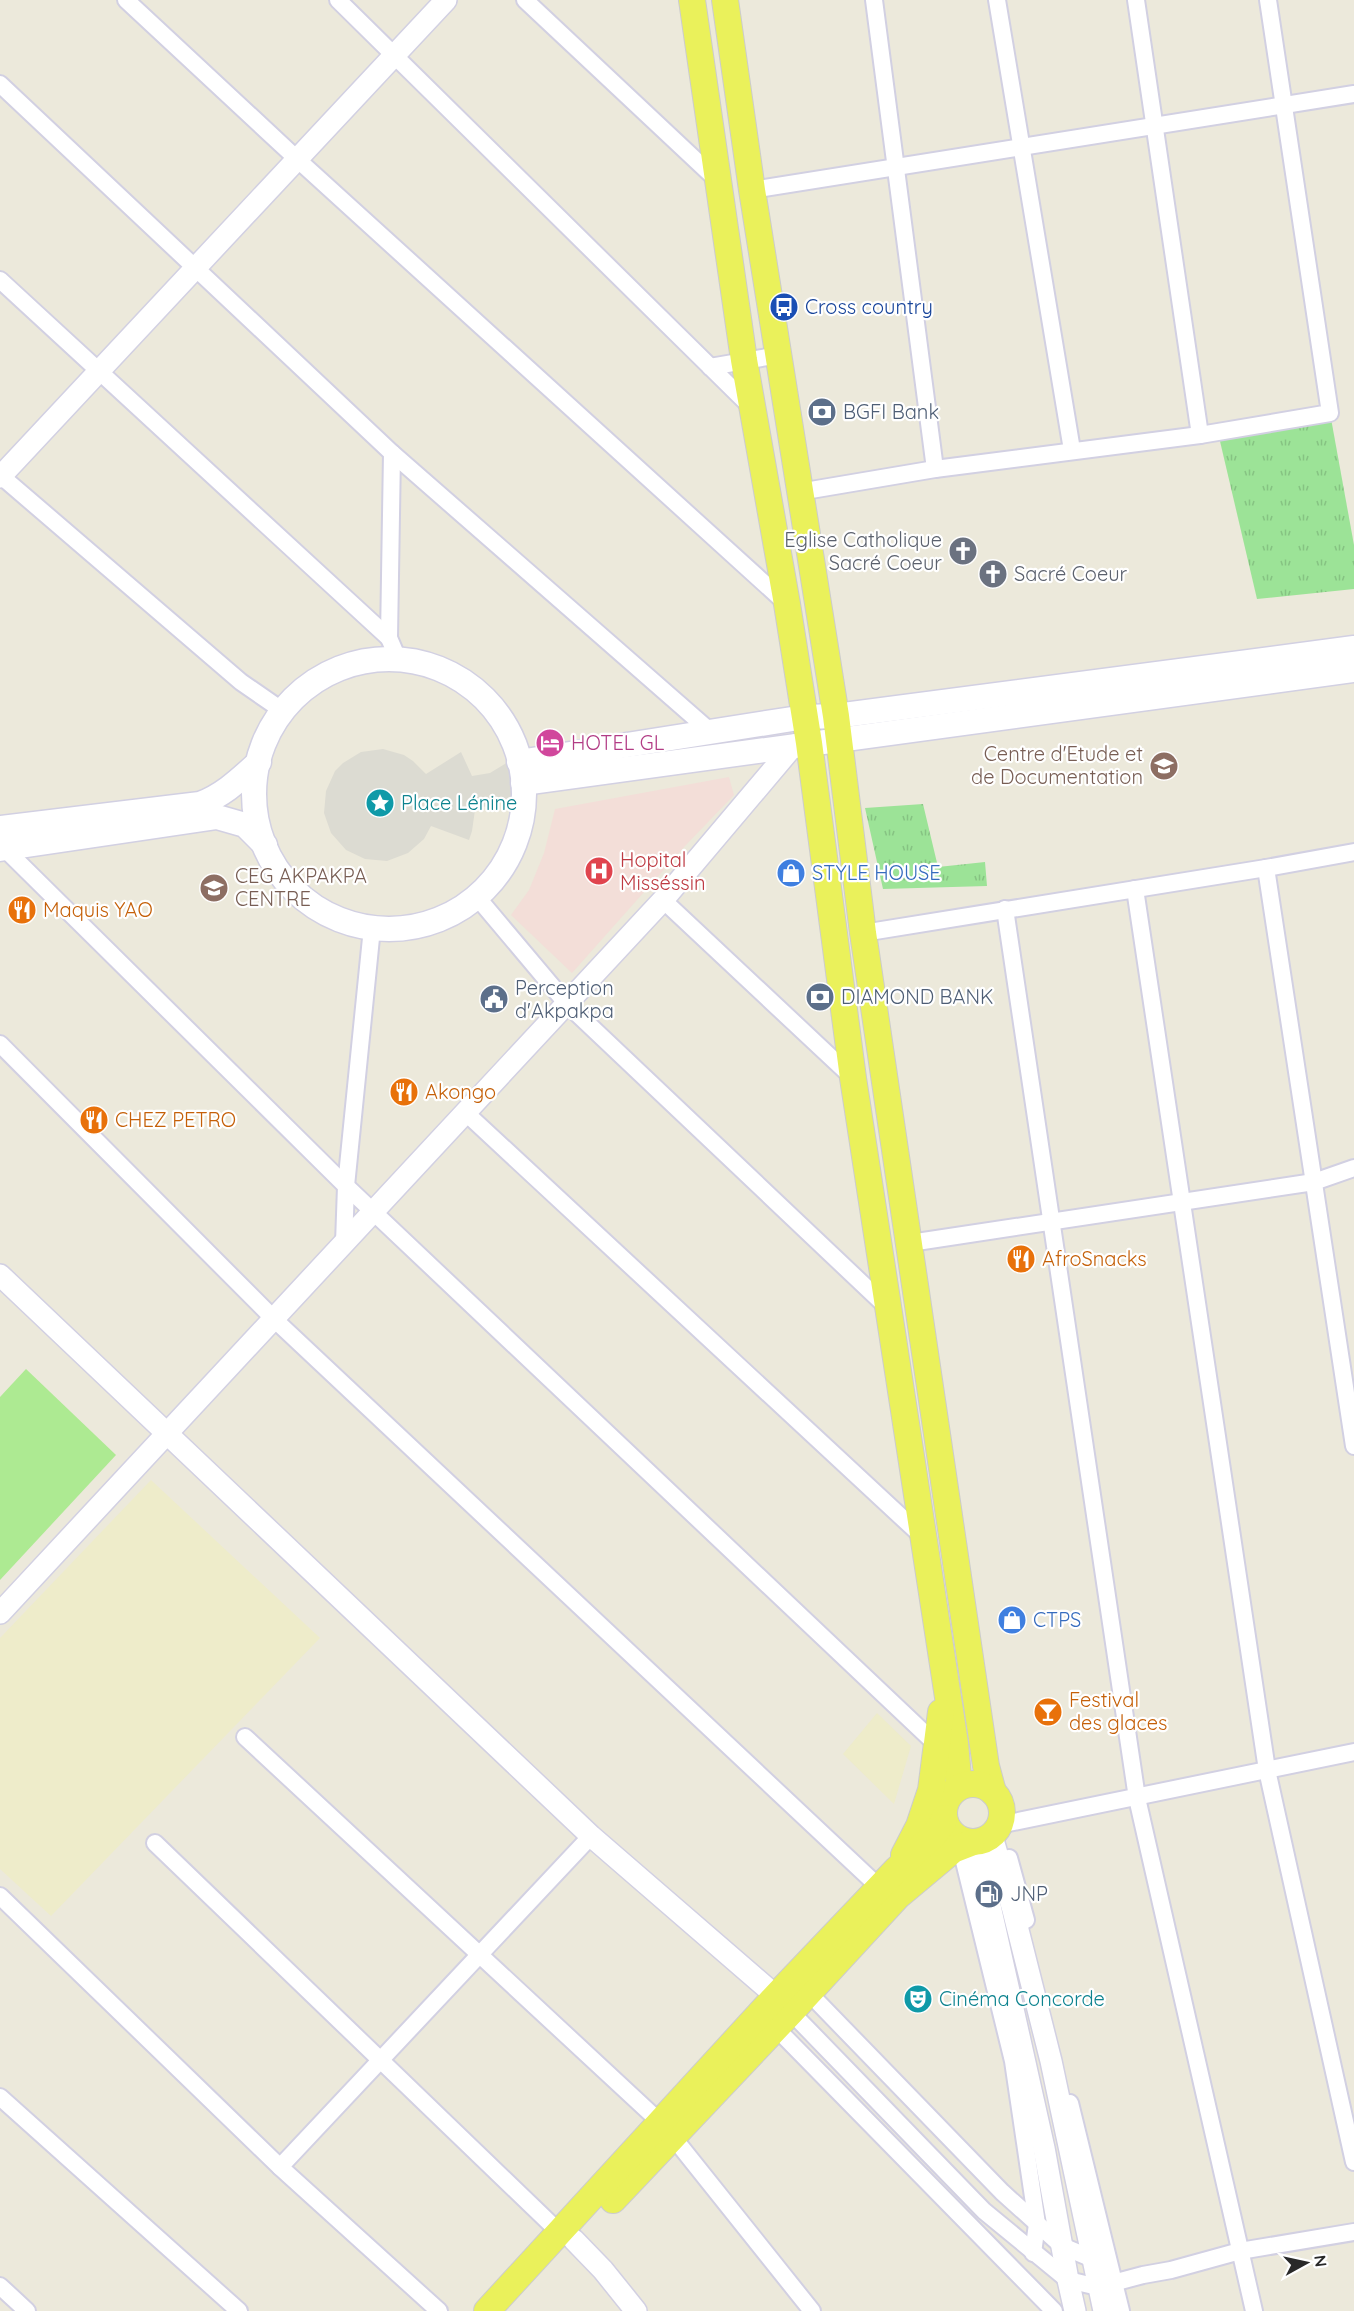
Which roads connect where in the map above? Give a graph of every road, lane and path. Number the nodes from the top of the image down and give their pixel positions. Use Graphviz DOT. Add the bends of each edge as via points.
graph roads {
  1 [pos="126,0"];
  2 [pos="338,0"];
  3 [pos="446,0"];
  4 [pos="525,0"];
  5 [pos="692,0"];
  6 [pos="725,0"];
  7 [pos="874,0"];
  8 [pos="997,0"];
  9 [pos="1136,0"];
  10 [pos="1268,0"];
  11 [pos="394,55"];
  12 [pos="0,84"];
  13 [pos="1354,94"];
  14 [pos="1284,105"];
  15 [pos="1155,126"];
  16 [pos="1023,147"];
  17 [pos="297,159"];
  18 [pos="896,167"];
  19 [pos="718,181"];
  20 [pos="752,190"];
  21 [pos="196,267"];
  22 [pos="0,280"];
  23 [pos="779,355"];
  24 [pos="744,360"];
  25 [pos="710,367"];
  26 [pos="99,371"];
  27 [pos="753,409"];
  28 [pos="1200,435"];
  29 [pos="1072,450"];
  30 [pos="392,453"];
  31 [pos="934,469"];
  32 [pos="0,476"];
  33 [pos="800,492"];
  34 [pos="787,604"];
  35 [pos="393,648"];
  36 [pos="1354,648"];
  37 [pos="1354,670"];
  38 [pos="283,711"];
  39 [pos="805,717"];
  40 [pos="838,728"];
  41 [pos="711,732"];
  42 [pos="801,744"];
  43 [pos="259,762"];
  44 [pos="521,772"];
  45 [pos="2,842"];
  46 [pos="265,845"];
  47 [pos="1354,852"];
  48 [pos="1266,868"];
  49 [pos="1135,889"];
  50 [pos="477,897"];
  51 [pos="663,900"];
  52 [pos="1005,909"];
  53 [pos="372,928"];
  54 [pos="863,933"];
  55 [pos="567,1004"];
  56 [pos="0,1044"];
  57 [pos="853,1078"];
  58 [pos="466,1113"];
  59 [pos="1354,1168"];
  60 [pos="1314,1182"];
  61 [pos="346,1186"];
  62 [pos="1182,1202"];
  63 [pos="373,1212"];
  64 [pos="1051,1221"];
  65 [pos="344,1243"];
  66 [pos="910,1243"];
  67 [pos="0,1275"];
  68 [pos="889,1309"];
  69 [pos="274,1319"];
  70 [pos="167,1433"];
  71 [pos="1354,1446"];
  72 [pos="924,1538"];
  73 [pos="0,1613"];
  74 [pos="941,1652"];
  75 [pos="245,1737"];
  76 [pos="938,1746"];
  77 [pos="1354,1752"];
  78 [pos="1267,1770"];
  79 [pos="959,1787"];
  80 [pos="993,1792"];
  81 [pos="1137,1798"];
  82 [pos="944,1818"];
  83 [pos="591,1836"];
  84 [pos="982,1837"];
  85 [pos="155,1843"];
  86 [pos="888,1878"];
  87 [pos="0,1896"];
  88 [pos="480,1955"];
  89 [pos="809,1993"];
  90 [pos="781,2012"];
  91 [pos="380,2060"];
  92 [pos="3,2106"];
  93 [pos="667,2130"];
  94 [pos="1354,2162"];
  95 [pos="280,2167"];
  96 [pos="1037,2224"];
  97 [pos="1354,2232"];
  98 [pos="566,2236"];
  99 [pos="1062,2246"];
  100 [pos="1240,2251"];
  101 [pos="1033,2253"];
  102 [pos="1093,2259"];
  103 [pos="1068,2280"];
  104 [pos="1106,2285"];
  105 [pos="0,2286"];
  106 [pos="1061,2309"];
  107 [pos="27,2311"];
  108 [pos="239,2311"];
  109 [pos="439,2311"];
  110 [pos="487,2311"];
  111 [pos="507,2311"];
  112 [pos="636,2311"];
  113 [pos="812,2311"];
  114 [pos="1104,2311"];
  115 [pos="1121,2311"];
  116 [pos="1254,2311"];
  1 -- 17 [label="street"];
  2 -- 11 [label="street"];
  3 -- 11 [label="street"];
  4 -- 19 [label="street"];
  5 -- 19 [label="main road"];
  6 -- 20 [label="main road"];
  7 -- 18 [label="street"];
  8 -- 16 [label="street"];
  9 -- 15 [label="street"];
  10 -- 14 [label="street"];
  11 -- 17 [label="street"];
  11 -- 25 [label="street"];
  12 -- 21 [label="street"];
  13 -- 14 [label="street"];
  14 -- 15 [label="street"];
  14 -- 28 [label="street" via="1330,413"];
  15 -- 16 [label="street"];
  15 -- 28 [label="street"];
  16 -- 18 [label="street"];
  16 -- 29 [label="street"];
  17 -- 21 [label="street"];
  17 -- 34 [label="street"];
  18 -- 20 [label="street"];
  18 -- 31 [label="street"];
  19 -- 24 [label="main road"];
  20 -- 23 [label="main road"];
  21 -- 26 [label="street"];
  21 -- 30 [label="street"];
  22 -- 26 [label="street"];
  23 -- 24 [label="street"];
  23 -- 33 [label="main road"];
  24 -- 25 [label="street"];
  24 -- 27 [label="main road"];
  25 -- 27 [label="street"];
  26 -- 32 [label="street"];
  26 -- 35 [label="street"];
  27 -- 34 [label="main road"];
  28 -- 29 [label="street"];
  29 -- 31 [label="street"];
  30 -- 35 [label="street"];
  30 -- 41 [label="street"];
  31 -- 33 [label="street"];
  32 -- 38 [label="street" via="242,682"];
  33 -- 40 [label="main road"];
  34 -- 39 [label="main road"];
  35 -- 38 [label="main road" via="334,671 306,688"];
  35 -- 44 [label="main road" via="439,668 485,699 512,739"];
  36 -- 40 [label="main road"];
  37 -- 40 [label="main road"];
  38 -- 43 [label="main road"];
  39 -- 40 [label="main road"];
  39 -- 41 [label="main road"];
  39 -- 42 [label="main road"];
  40 -- 42 [label="main road"];
  40 -- 54 [label="main road"];
  41 -- 44 [label="main road"];
  42 -- 44 [label="main road"];
  42 -- 51 [label="street"];
  42 -- 57 [label="main road"];
  43 -- 45 [label="main road" via="227,791 200,804"];
  43 -- 46 [label="main road" via="255,801"];
  44 -- 50 [label="main road" via="521,819 514,844 495,878"];
  45 -- 46 [label="main road" via="217,817 244,825"];
  45 -- 61 [label="street"];
  46 -- 53 [label="main road" via="281,873 309,902 339,919"];
  47 -- 48 [label="street"];
  48 -- 49 [label="street"];
  48 -- 60 [label="street"];
  49 -- 52 [label="street"];
  49 -- 62 [label="street"];
  50 -- 53 [label="main road" via="428,924"];
  50 -- 55 [label="street"];
  51 -- 55 [label="street"];
  51 -- 57 [label="street"];
  52 -- 54 [label="street"];
  52 -- 64 [label="street"];
  53 -- 61 [label="street"];
  54 -- 66 [label="main road"];
  55 -- 58 [label="street"];
  55 -- 68 [label="street"];
  56 -- 69 [label="street"];
  57 -- 68 [label="main road"];
  58 -- 63 [label="street"];
  58 -- 72 [label="street"];
  59 -- 60 [label="street"];
  60 -- 62 [label="street"];
  60 -- 71 [label="street"];
  61 -- 63 [label="street"];
  61 -- 65 [label="street"];
  62 -- 64 [label="street"];
  62 -- 78 [label="street"];
  63 -- 65 [label="street"];
  63 -- 76 [label="street"];
  64 -- 66 [label="street"];
  64 -- 81 [label="street"];
  65 -- 69 [label="street"];
  66 -- 80 [label="main road" via="986,1766"];
  67 -- 70 [label="street"];
  68 -- 72 [label="main road"];
  69 -- 70 [label="street"];
  69 -- 86 [label="street"];
  70 -- 73 [label="street"];
  70 -- 83 [label="street"];
  72 -- 74 [label="main road"];
  74 -- 76 [label="main road" via="943,1686"];
  74 -- 79 [label="main road"];
  75 -- 88 [label="street"];
  76 -- 86 [label="main road" via="927,1807"];
  77 -- 78 [label="street"];
  78 -- 81 [label="street"];
  78 -- 94 [label="street"];
  79 -- 80 [label="main road" via="978,1784"];
  79 -- 82 [label="main road" via="946,1800"];
  80 -- 84 [label="main road" via="1001,1808"];
  81 -- 84 [label="street"];
  81 -- 100 [label="street"];
  82 -- 84 [label="main road" via="953,1836"];
  82 -- 86 [label="main road" via="933,1836"];
  83 -- 88 [label="street"];
  83 -- 90 [label="street"];
  84 -- 89 [label="main road" via="898,1896"];
  84 -- 96 [label="street"];
  84 -- 99 [label="street"];
  84 -- 102 [label="street" via="1013,1910 1051,2061"];
  84 -- 104 [label="street" via="1019,1893"];
  85 -- 91 [label="street"];
  86 -- 90 [label="main road"];
  87 -- 95 [label="street"];
  88 -- 91 [label="street"];
  88 -- 93 [label="street"];
  89 -- 90 [label="main road"];
  89 -- 96 [label="street"];
  90 -- 93 [label="main road"];
  90 -- 101 [label="street" via="984,2211"];
  90 -- 106 [label="street"];
  91 -- 95 [label="street"];
  91 -- 98 [label="street"];
  92 -- 108 [label="street"];
  93 -- 98 [label="main road"];
  93 -- 113 [label="street"];
  95 -- 109 [label="street"];
  96 -- 99 [label="street"];
  96 -- 101 [label="street"];
  97 -- 100 [label="street"];
  98 -- 110 [label="main road"];
  98 -- 111 [label="main road"];
  98 -- 112 [label="street" via="603,2270"];
  99 -- 102 [label="street"];
  99 -- 103 [label="street"];
  100 -- 104 [label="street"];
  100 -- 116 [label="street"];
  101 -- 103 [label="street"];
  102 -- 104 [label="street"];
  103 -- 104 [label="street"];
  103 -- 106 [label="street"];
  104 -- 114 [label="street"];
  104 -- 115 [label="street"];
  105 -- 107 [label="street"];
}
